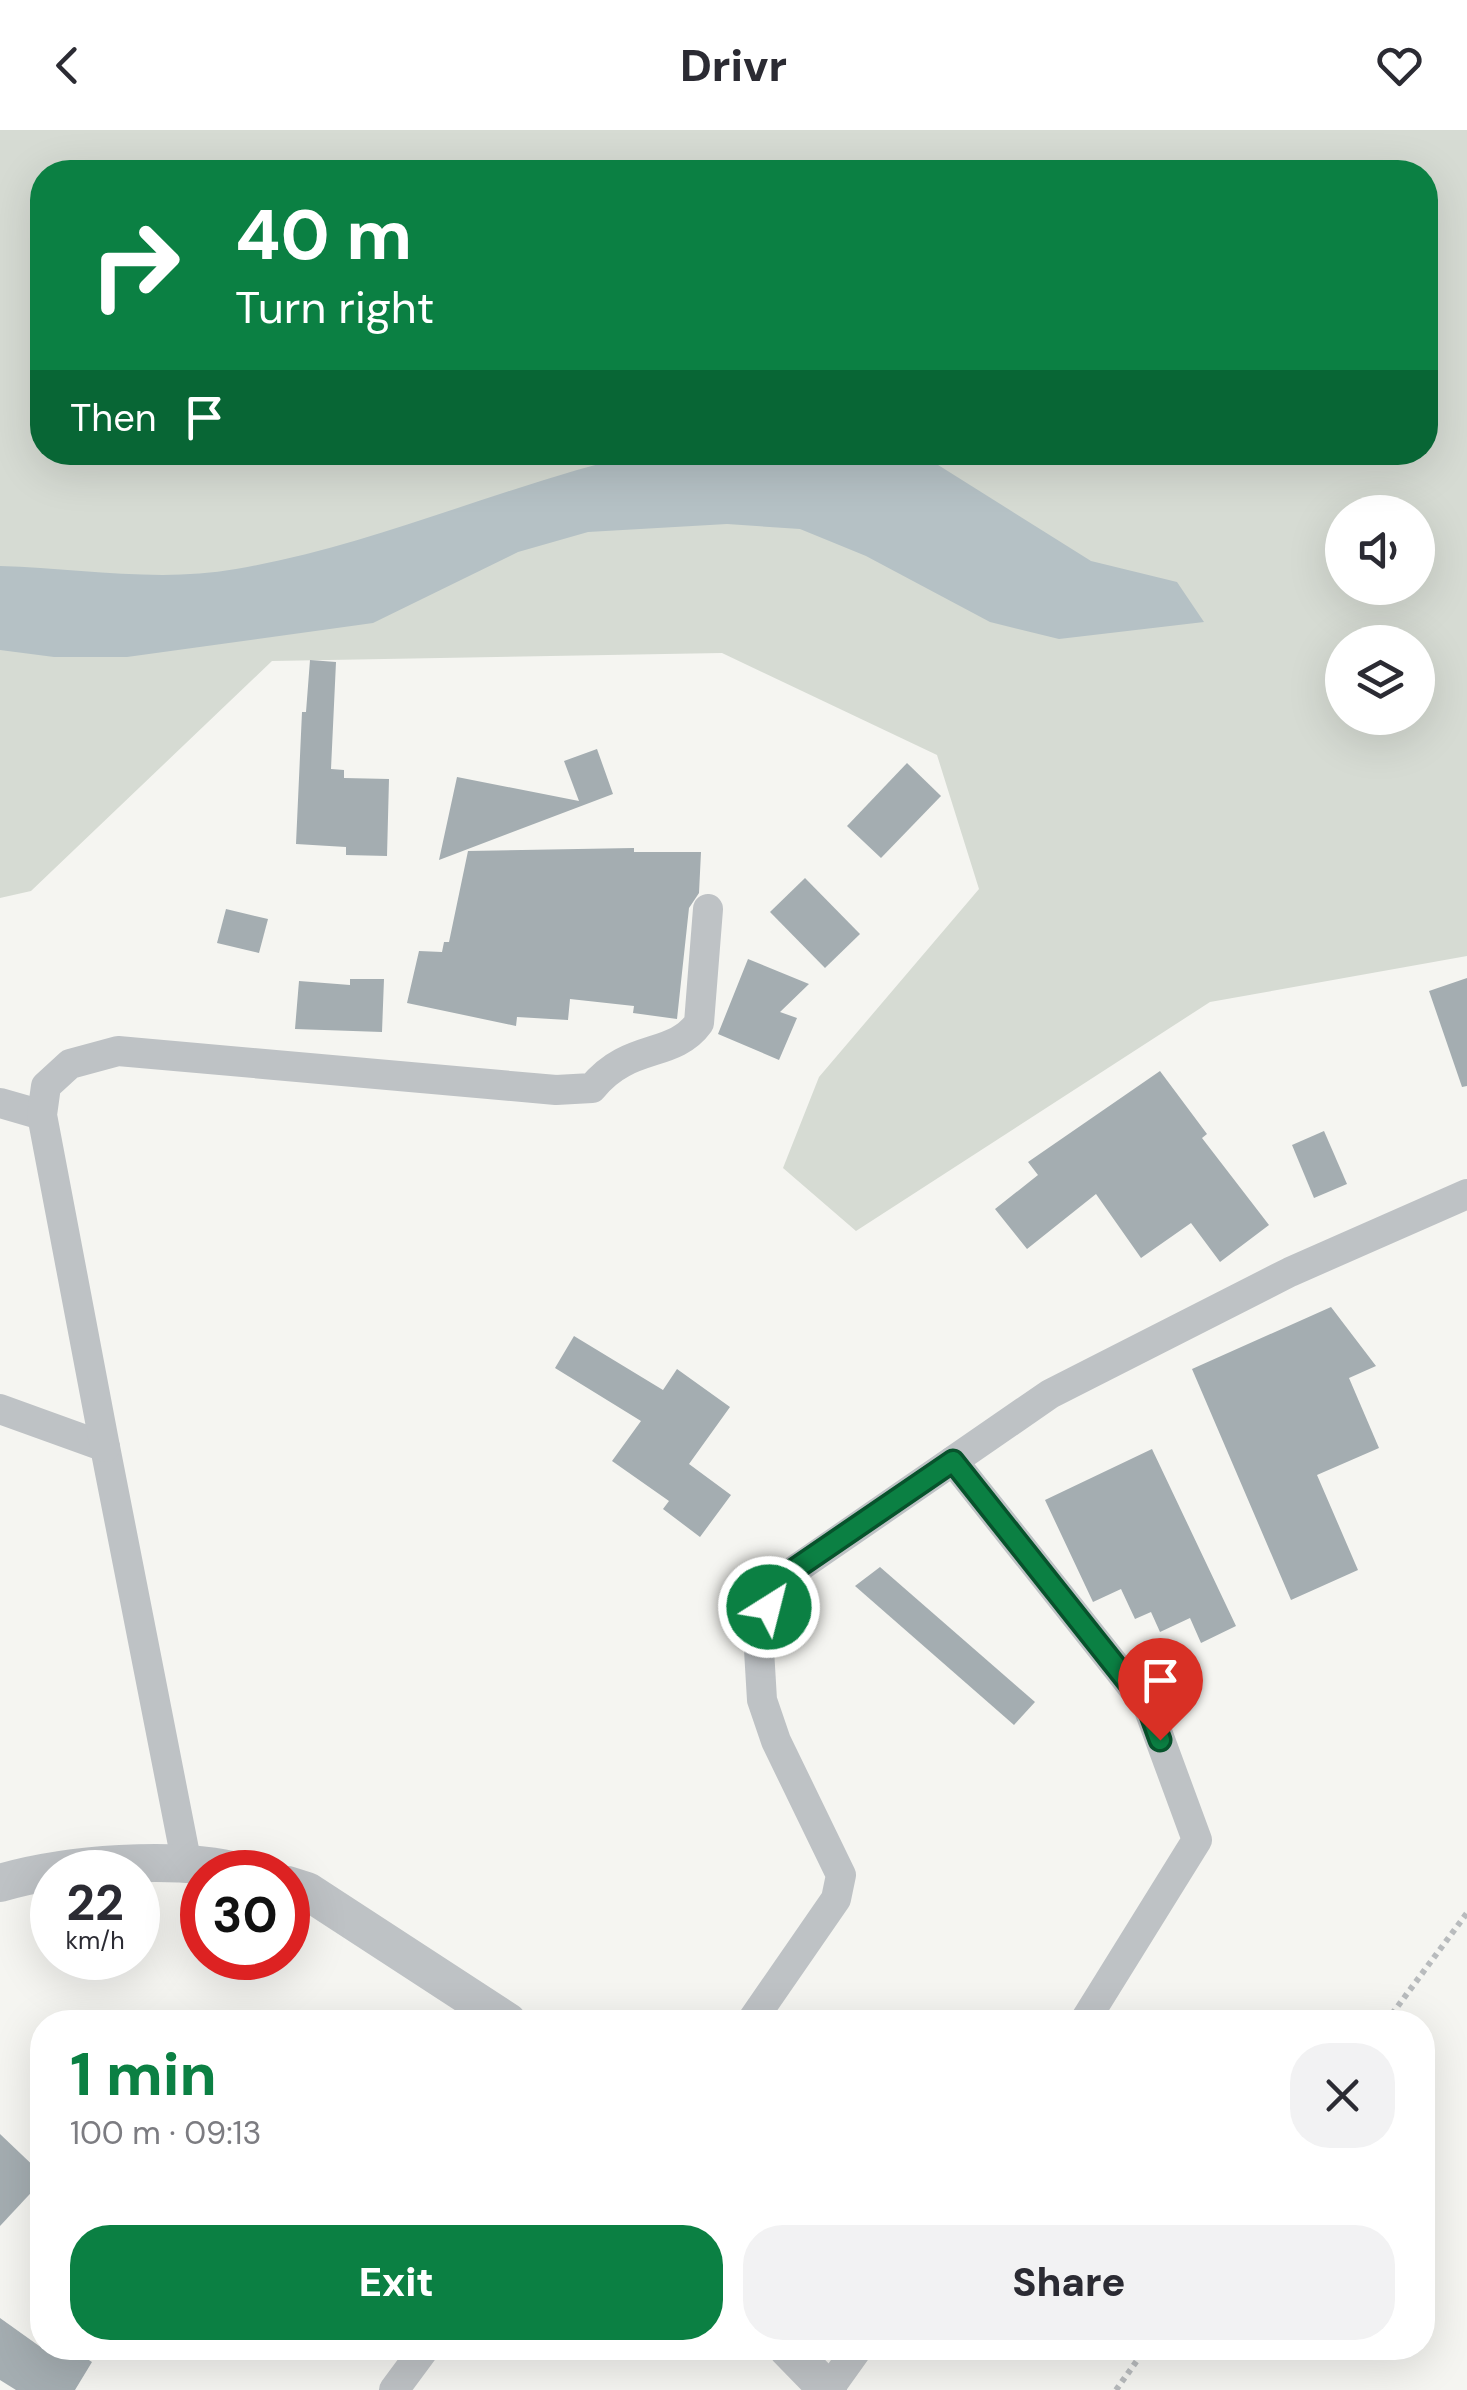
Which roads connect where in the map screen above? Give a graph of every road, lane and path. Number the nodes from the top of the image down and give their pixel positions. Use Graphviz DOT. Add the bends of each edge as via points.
graph roads {
  1 [pos="708,910"];
  2 [pos="0,1103"];
  3 [pos="42,1115"];
  4 [pos="1467,1194"];
  5 [pos="0,1409"];
  6 [pos="106,1447"];
  7 [pos="953,1461"];
  8 [pos="184,1850"];
  9 [pos="180,1865"];
  10 [pos="0,1883"];
  11 [pos="310,1892"];
  12 [pos="1467,1912"];
  13 [pos="490,2010"];
  14 [pos="759,2010"];
  15 [pos="1091,2010"];
  16 [pos="1395,2010"];
  17 [pos="415,2360"];
  18 [pos="799,2360"];
  19 [pos="849,2360"];
  20 [pos="1137,2360"];
  21 [pos="394,2390"];
  22 [pos="828,2390"];
  23 [pos="1116,2390"];
  1 -- 3 [label="street" via="699,1023 678,1044 626,1057 592,1088 118,1051 70,1064 46,1086"];
  2 -- 3 [label="street"];
  3 -- 6 [label="street"];
  4 -- 7 [label="street" via="1290,1272 1050,1394"];
  5 -- 6 [label="street"];
  6 -- 8 [label="street"];
  7 -- 14 [label="street" via="779,1580 758,1633 762,1700 776,1741 841,1876 836,1899"];
  7 -- 15 [label="street" via="1148,1707 1196,1840"];
  9 -- 10 [label="street" via="50,1868"];
  11 -- 13 [label="street"];
  12 -- 16 [label="path"];
  17 -- 21 [label="street"];
  18 -- 22 [label="street"];
  19 -- 22 [label="street"];
  20 -- 23 [label="path"];
}
